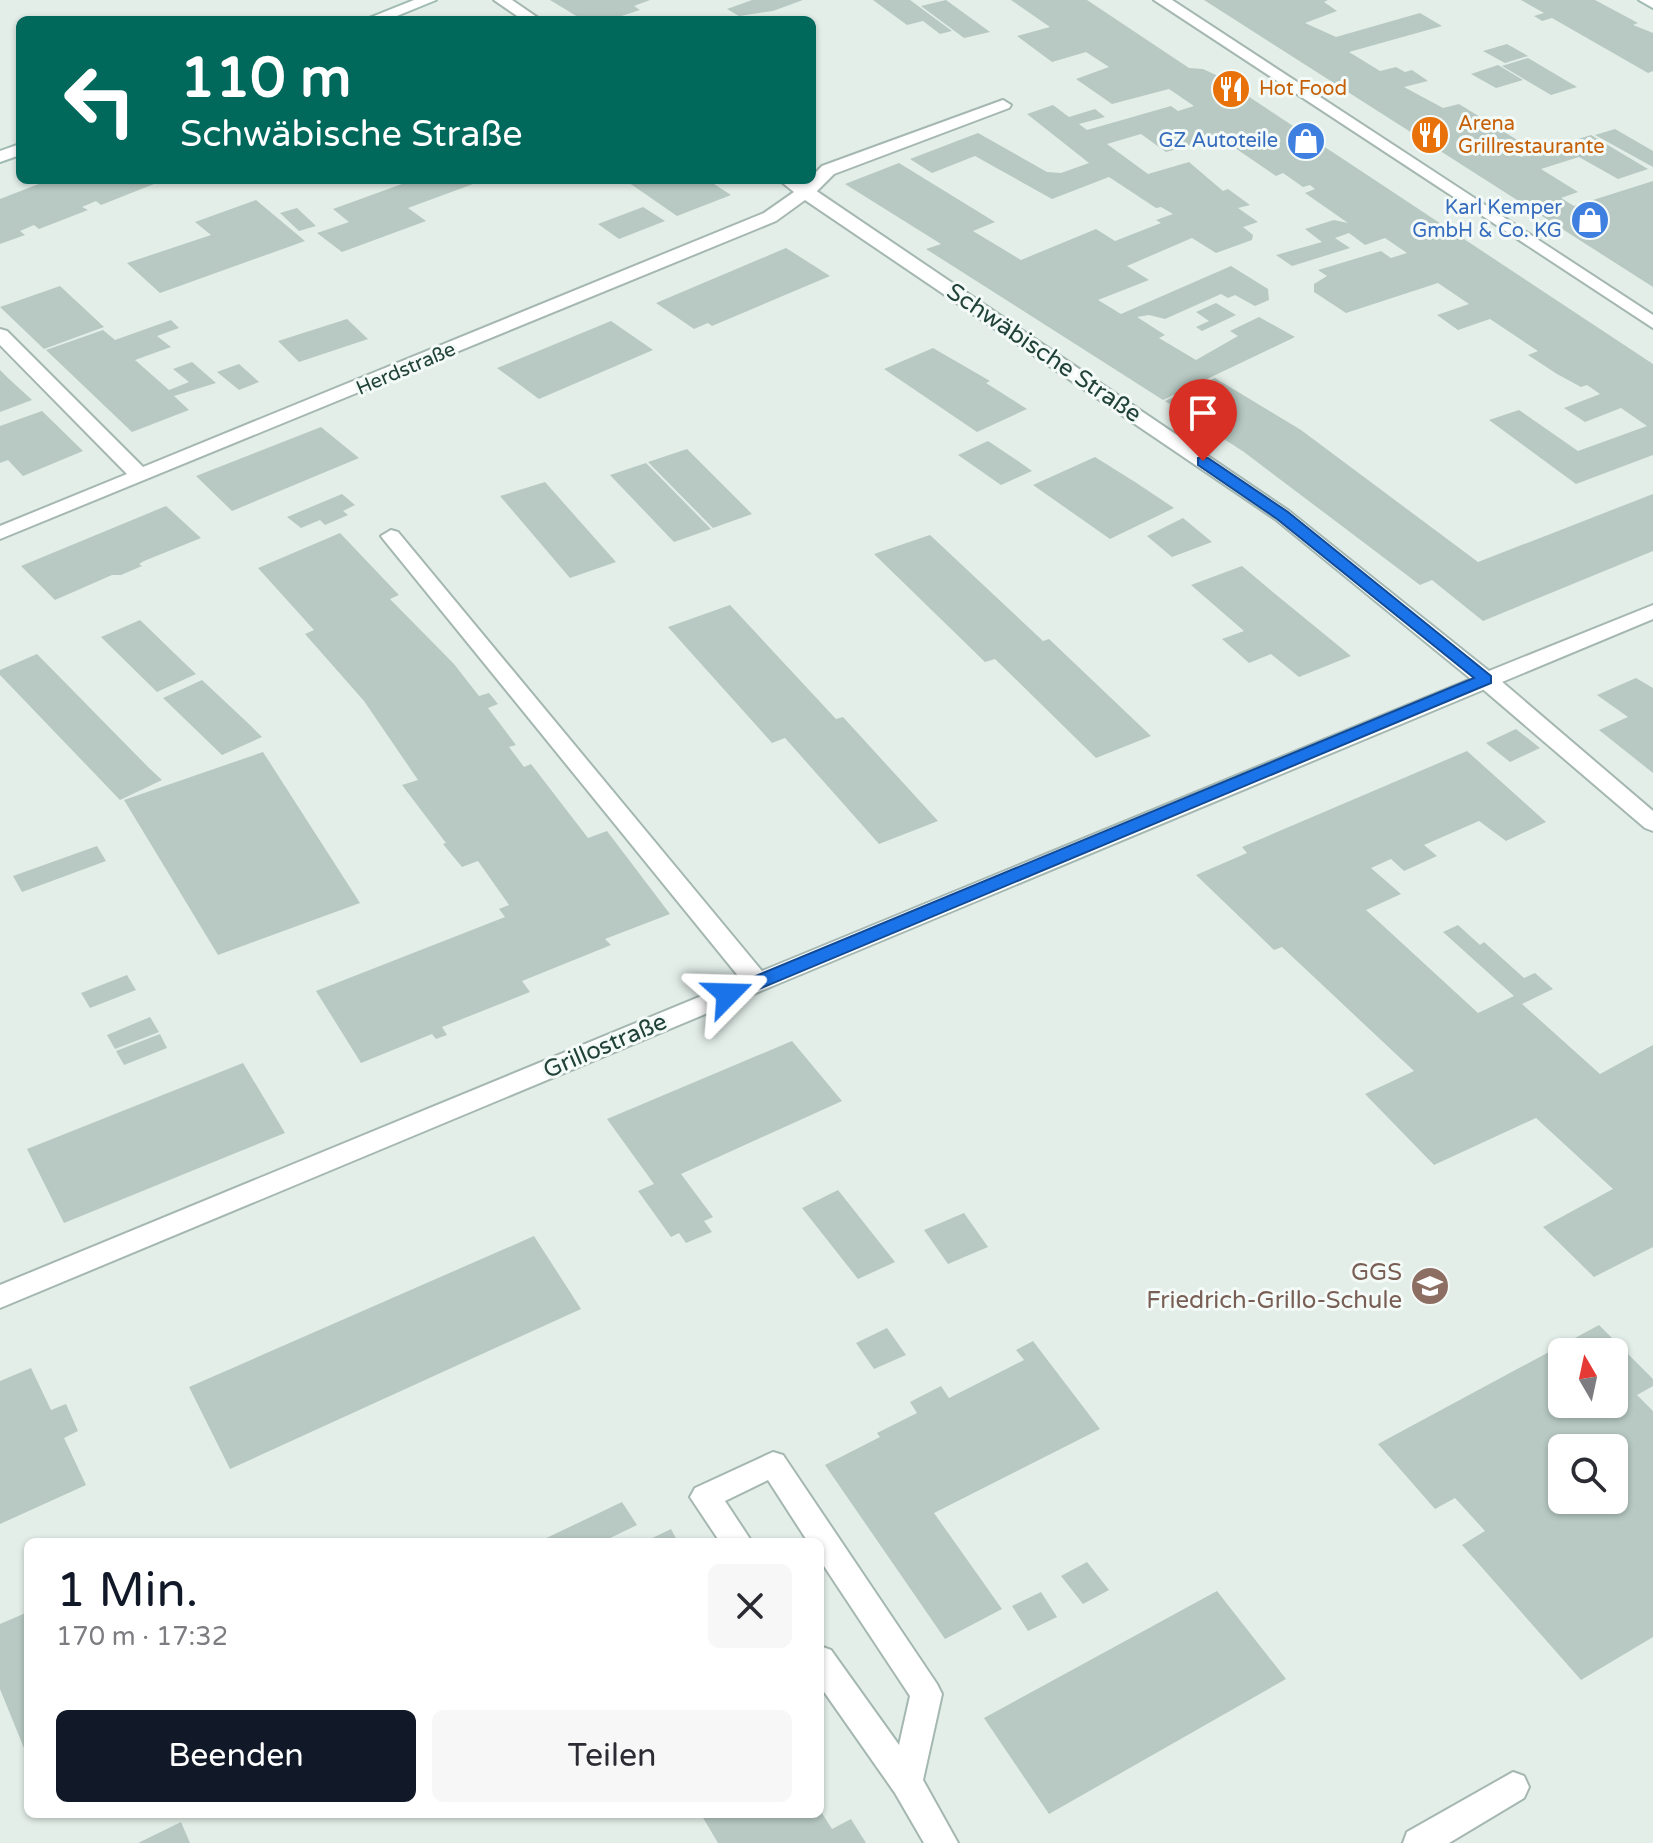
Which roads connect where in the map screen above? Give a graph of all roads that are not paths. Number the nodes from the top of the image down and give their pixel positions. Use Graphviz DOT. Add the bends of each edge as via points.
graph roads {
  1 [pos="428,0"];
  2 [pos="502,0"];
  3 [pos="1162,0"];
  4 [pos="1647,0"];
  5 [pos="1653,3"];
  6 [pos="383,16"];
  7 [pos="527,16"];
  8 [pos="1003,105"];
  9 [pos="816,182"];
  10 [pos="793,184"];
  11 [pos="814,184"];
  12 [pos="806,192"];
  13 [pos="1653,323"];
  14 [pos="0,335"];
  15 [pos="140,475"];
  16 [pos="0,533"];
  17 [pos="391,536"];
  18 [pos="1653,611"];
  19 [pos="1486,680"];
  20 [pos="1653,823"];
  21 [pos="757,982"];
  22 [pos="0,1297"];
  23 [pos="734,1538"];
  24 [pos="822,1538"];
  25 [pos="824,1541"];
  26 [pos="824,1666"];
  27 [pos="906,1782"];
  28 [pos="1513,1787"];
  29 [pos="942,1843"];
  30 [pos="1419,1843"];
  1 -- 6 [label="street"];
  2 -- 7 [label="street"];
  3 -- 13 [label="street"];
  4 -- 5 [label="street"];
  8 -- 9 [label="street, Herdstraße" via="828,170"];
  10 -- 12 [label="street, Schwäbische Straße"];
  11 -- 12 [label="street, Herdstraße"];
  12 -- 15 [label="street, Herdstraße" via="770,217"];
  12 -- 19 [label="street, Schwäbische Straße" via="1282,515"];
  14 -- 15 [label="street"];
  15 -- 16 [label="street, Herdstraße"];
  17 -- 21 [label="street"];
  18 -- 19 [label="street, Grillostraße"];
  19 -- 20 [label="street, Schwäbische Straße"];
  19 -- 21 [label="street, Grillostraße"];
  21 -- 22 [label="street, Grillostraße"];
  23 -- 24 [label="street" via="705,1497 773,1464"];
  25 -- 27 [label="street" via="926,1694"];
  26 -- 27 [label="street"];
  27 -- 29 [label="street"];
  28 -- 30 [label="street"];
}
